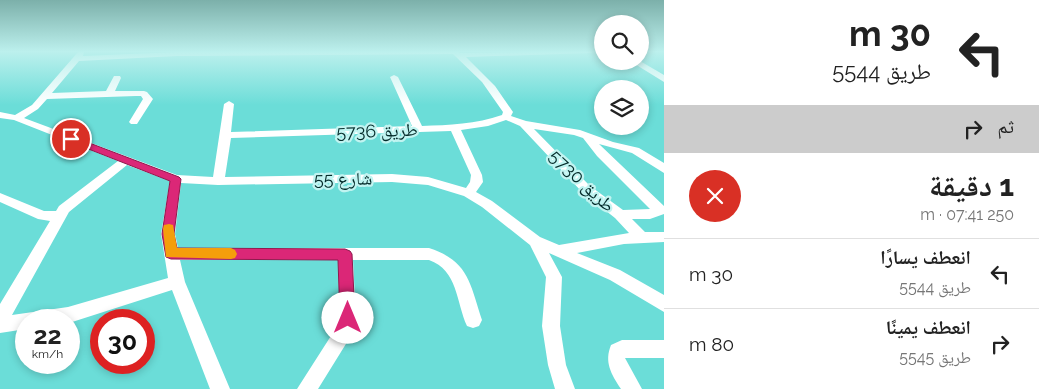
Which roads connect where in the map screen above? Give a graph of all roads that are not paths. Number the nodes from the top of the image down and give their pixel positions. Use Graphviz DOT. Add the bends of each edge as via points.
graph roads {
  1 [pos="67,69"];
  2 [pos="475,69"];
  3 [pos="649,70"];
  4 [pos="394,77"];
  5 [pos="117,78"];
  6 [pos="664,79"];
  7 [pos="109,94"];
  8 [pos="44,96"];
  9 [pos="229,104"];
  10 [pos="0,115"];
  11 [pos="506,117"];
  12 [pos="16,118"];
  13 [pos="134,122"];
  14 [pos="524,124"];
  15 [pos="455,128"];
  16 [pos="419,130"];
  17 [pos="226,135"];
  18 [pos="586,135"];
  19 [pos="130,162"];
  20 [pos="664,170"];
  21 [pos="176,179"];
  22 [pos="218,181"];
  23 [pos="468,193"];
  24 [pos="0,197"];
  25 [pos="620,215"];
  26 [pos="59,216"];
  27 [pos="641,237"];
  28 [pos="664,237"];
  29 [pos="535,241"];
  30 [pos="558,251"];
  31 [pos="171,254"];
  32 [pos="345,254"];
  33 [pos="177,282"];
  34 [pos="664,304"];
  35 [pos="80,310"];
  36 [pos="0,320"];
  37 [pos="473,320"];
  38 [pos="15,323"];
  39 [pos="0,325"];
  40 [pos="664,349"];
  41 [pos="220,389"];
  42 [pos="307,389"];
  43 [pos="565,389"];
  44 [pos="632,389"];
  1 -- 8 [label="street"];
  2 -- 11 [label="street" via="504,103 508,112"];
  3 -- 6 [label="street"];
  4 -- 16 [label="street"];
  5 -- 7 [label="street"];
  7 -- 8 [label="street"];
  7 -- 13 [label="street" via="146,96 148,99"];
  8 -- 12 [label="street" via="27,113"];
  9 -- 17 [label="street"];
  10 -- 12 [label="street, شارع 55"];
  11 -- 14 [label="street"];
  11 -- 15 [label="street, طريق 5736"];
  12 -- 19 [label="street, شارع 55"];
  14 -- 18 [label="street"];
  14 -- 25 [label="street, طريق 5730" via="586,189"];
  15 -- 16 [label="street, طريق 5736"];
  15 -- 23 [label="street" via="476,172 477,180"];
  16 -- 17 [label="street, طريق 5736"];
  17 -- 22 [label="street"];
  18 -- 20 [label="street" via="644,154"];
  18 -- 25 [label="street" via="600,154 660,210 650,214"];
  19 -- 21 [label="street, شارع 55"];
  19 -- 26 [label="street" via="111,178 99,182 74,200"];
  21 -- 22 [label="street, شارع 55"];
  21 -- 31 [label="street" via="168,234"];
  22 -- 23 [label="street, شارع 55" via="392,178 428,181"];
  23 -- 29 [label="street, شارع 55"];
  24 -- 26 [label="street" via="44,216"];
  25 -- 27 [label="street, طريق 5730"];
  26 -- 36 [label="street"];
  27 -- 28 [label="street"];
  27 -- 30 [label="street"];
  29 -- 30 [label="street, شارع 55"];
  29 -- 43 [label="street" via="554,277 551,326 557,365"];
  30 -- 34 [label="street, شارع 55" via="615,275"];
  31 -- 32 [label="street"];
  31 -- 33 [label="street"];
  32 -- 37 [label="street" via="429,254 447,260 458,274"];
  32 -- 42 [label="street" via="348,318 343,333"];
  33 -- 35 [label="street"];
  33 -- 41 [label="street"];
  38 -- 39 [label="street"];
  40 -- 44 [label="street" via="617,351 615,362"];
}
